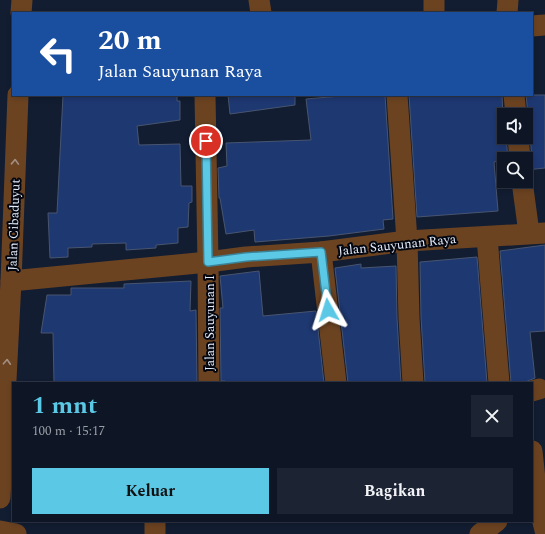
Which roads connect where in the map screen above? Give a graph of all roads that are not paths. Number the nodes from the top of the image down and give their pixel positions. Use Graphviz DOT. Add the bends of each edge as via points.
graph roads {
  1 [pos="22,0"];
  2 [pos="260,0"];
  3 [pos="434,0"];
  4 [pos="508,0"];
  5 [pos="21,12"];
  6 [pos="260,12"];
  7 [pos="434,12"];
  8 [pos="507,12"];
  9 [pos="545,25"];
  10 [pos="533,26"];
  11 [pos="205,96"];
  12 [pos="397,96"];
  13 [pos="514,96"];
  14 [pos="12,98"];
  15 [pos="515,108"];
  16 [pos="524,188"];
  17 [pos="537,233"];
  18 [pos="487,237"];
  19 [pos="407,242"];
  20 [pos="321,252"];
  21 [pos="208,262"];
  22 [pos="11,281"];
  23 [pos="209,382"];
  24 [pos="336,382"];
  25 [pos="413,382"];
  26 [pos="499,382"];
  27 [pos="533,459"];
  28 [pos="5,493"];
  29 [pos="538,498"];
  30 [pos="155,522"];
  31 [pos="496,522"];
  32 [pos="545,530"];
  33 [pos="0,531"];
  34 [pos="16,534"];
  35 [pos="154,534"];
  36 [pos="480,534"];
  1 -- 5 [label="street"];
  2 -- 6 [label="street"];
  3 -- 7 [label="street"];
  4 -- 8 [label="street"];
  9 -- 10 [label="street"];
  11 -- 21 [label="street, Jalan Sauyunan I"];
  12 -- 19 [label="street"];
  13 -- 15 [label="street"];
  22 -- 14 [label="street, Jalan Cibaduyut, one-way"];
  16 -- 17 [label="street"];
  17 -- 18 [label="street, Jalan Sauyunan Raya"];
  18 -- 19 [label="street, Jalan Sauyunan Raya"];
  18 -- 26 [label="street"];
  19 -- 20 [label="street, Jalan Sauyunan Raya"];
  19 -- 25 [label="street"];
  20 -- 21 [label="street, Jalan Sauyunan Raya"];
  20 -- 24 [label="street"];
  21 -- 22 [label="street, Jalan Sauyunan Raya"];
  21 -- 23 [label="street, Jalan Sauyunan I"];
  28 -- 22 [label="street, Jalan Cibaduyut, one-way"];
  27 -- 29 [label="street"];
  29 -- 32 [label="street"];
  30 -- 35 [label="street"];
  31 -- 36 [label="street"];
  33 -- 34 [label="street"];
}
